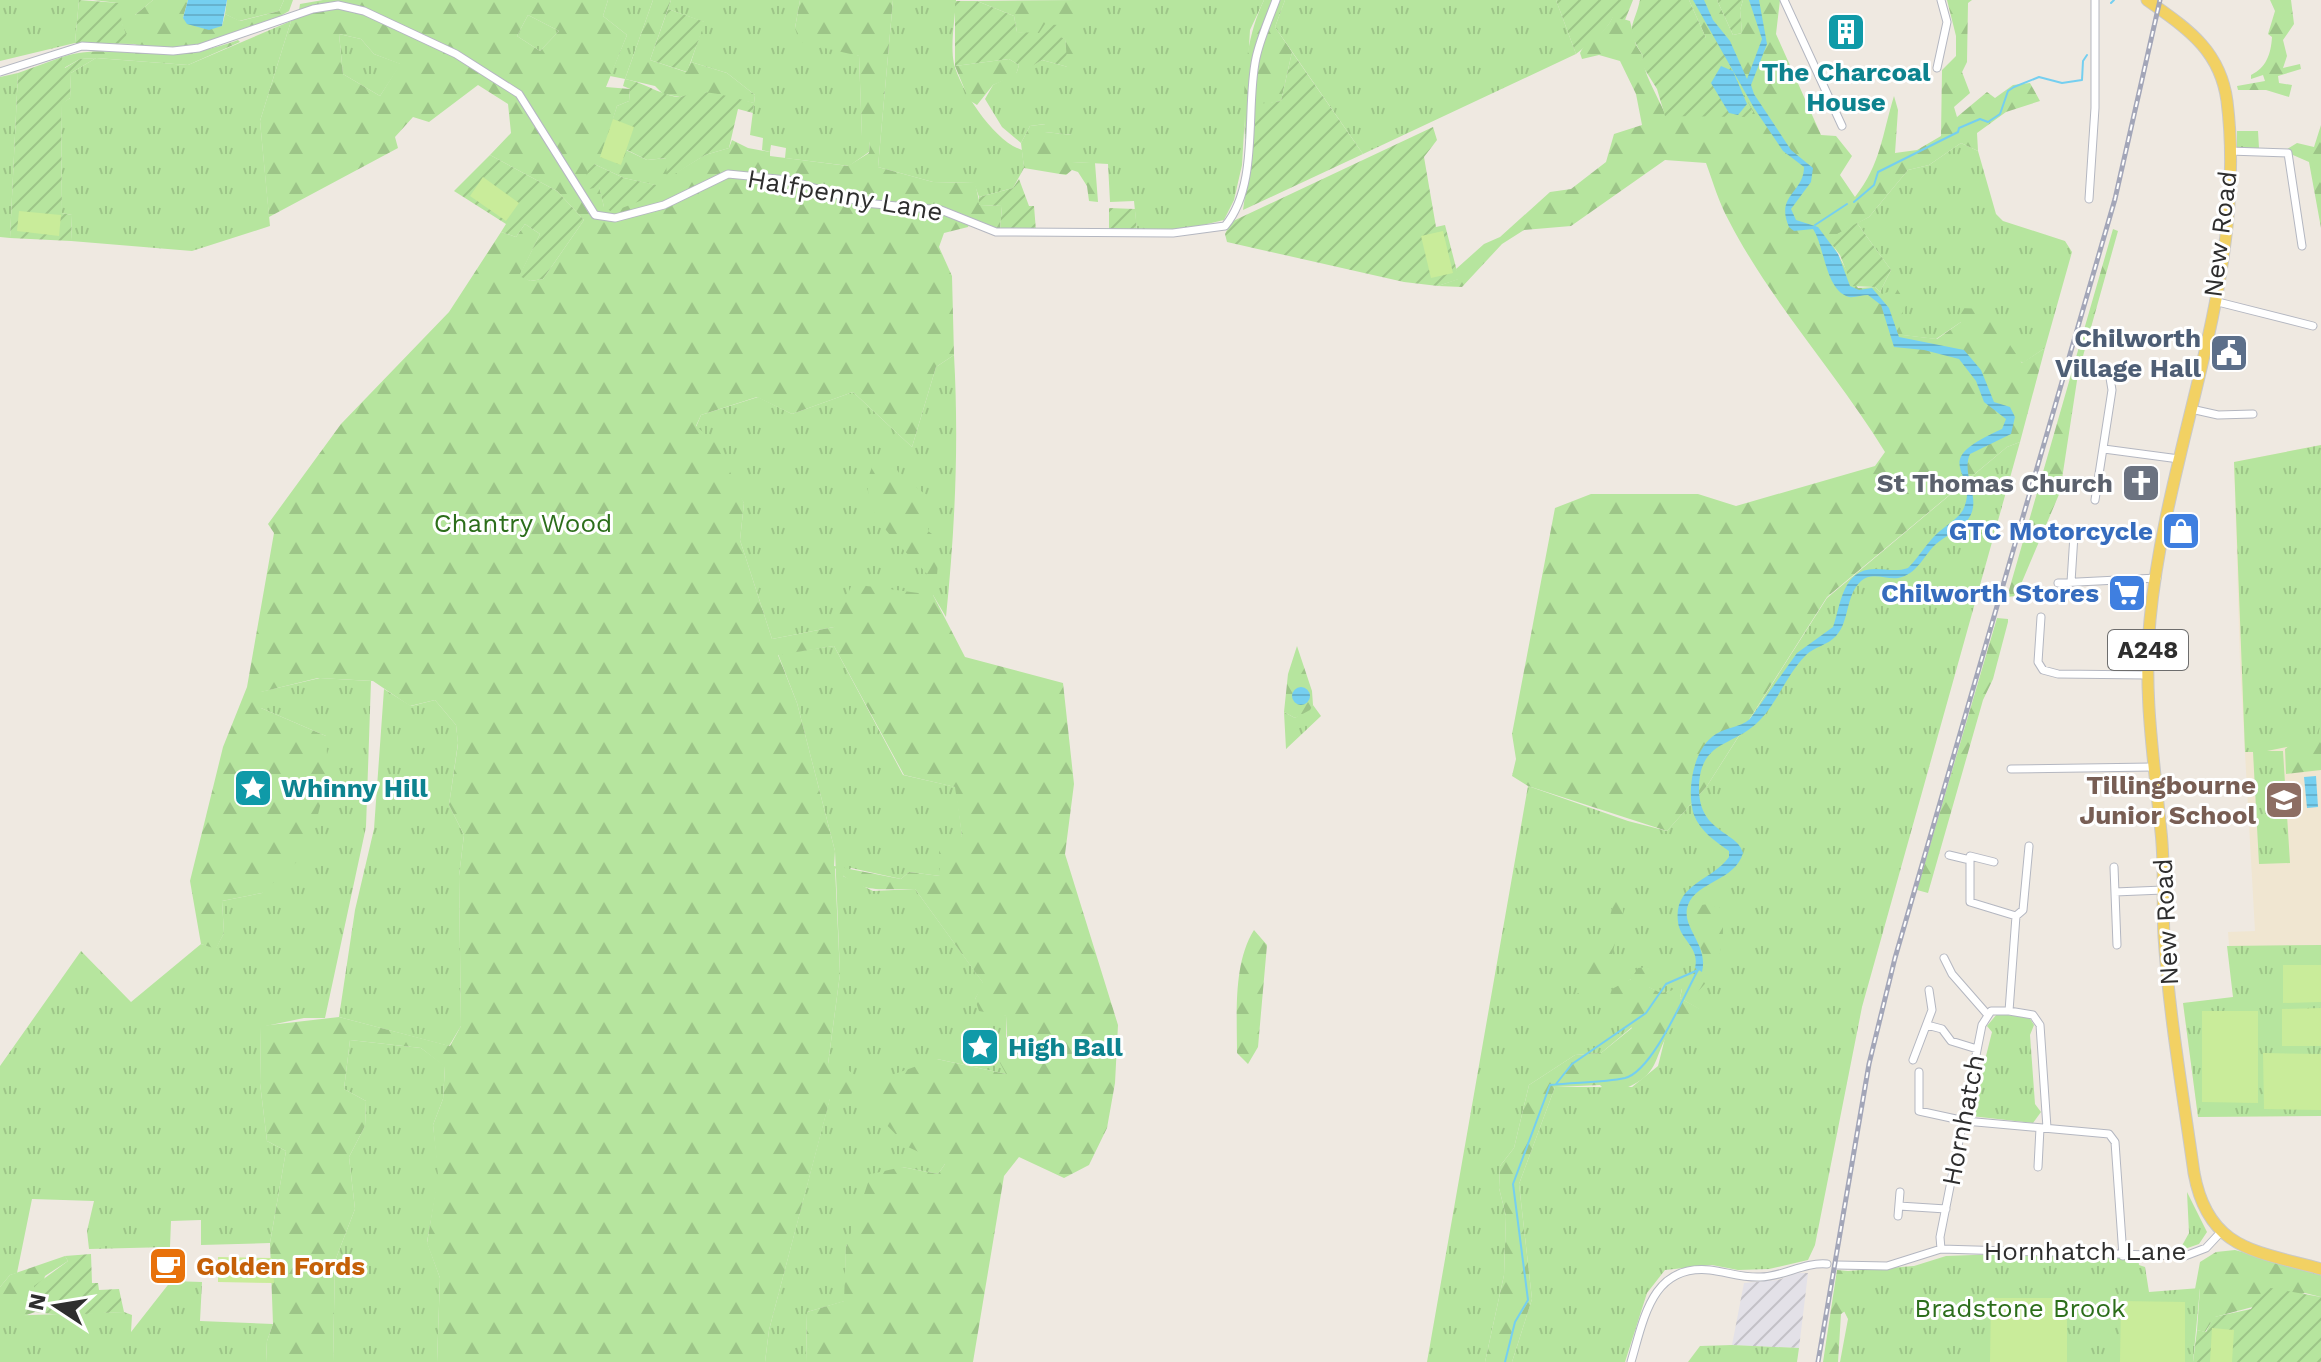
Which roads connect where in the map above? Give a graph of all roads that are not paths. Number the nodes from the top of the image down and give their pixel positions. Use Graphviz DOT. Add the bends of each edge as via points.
graph roads {
  1 [pos="1276,0"];
  2 [pos="1784,0"];
  3 [pos="1941,0"];
  4 [pos="2095,0"];
  5 [pos="2150,2"];
  6 [pos="1937,68"];
  7 [pos="0,72"];
  8 [pos="1842,126"];
  9 [pos="2229,151"];
  10 [pos="2089,199"];
  11 [pos="2302,246"];
  12 [pos="2213,301"];
  13 [pos="2313,326"];
  14 [pos="2109,372"];
  15 [pos="2191,409"];
  16 [pos="2253,414"];
  17 [pos="2104,449"];
  18 [pos="2179,459"];
  19 [pos="2095,500"];
  20 [pos="2074,535"];
  21 [pos="2157,578"];
  22 [pos="2071,582"];
  23 [pos="2058,583"];
  24 [pos="2041,617"];
  25 [pos="2147,675"];
  26 [pos="2152,767"];
  27 [pos="2011,769"];
  28 [pos="2029,846"];
  29 [pos="1949,855"];
  30 [pos="1970,860"];
  31 [pos="1994,862"];
  32 [pos="2114,867"];
  33 [pos="2163,890"];
  34 [pos="2115,892"];
  35 [pos="2016,916"];
  36 [pos="2117,945"];
  37 [pos="1944,958"];
  38 [pos="1929,990"];
  39 [pos="2009,1011"];
  40 [pos="1987,1014"];
  41 [pos="1927,1025"];
  42 [pos="1977,1049"];
  43 [pos="1913,1060"];
  44 [pos="1919,1072"];
  45 [pos="1965,1121"];
  46 [pos="2044,1128"];
  47 [pos="2038,1167"];
  48 [pos="1900,1192"];
  49 [pos="1899,1206"];
  50 [pos="1946,1209"];
  51 [pos="1898,1216"];
  52 [pos="2220,1233"];
  53 [pos="1941,1249"];
  54 [pos="2123,1256"];
  55 [pos="1827,1264"];
  56 [pos="1837,1265"];
  57 [pos="2321,1269"];
  58 [pos="1631,1362"];
  1 -- 7 [label="street, Halfpenny Lane" via="1255,59 1248,157 1239,199 1225,226 1201,232 996,232 941,210 864,203 788,180 728,174 664,205 615,218 595,215 519,94 456,54 364,11 338,5 199,48 82,46"];
  2 -- 8 [label="street"];
  3 -- 6 [label="street" via="1947,22"];
  4 -- 10 [label="street"];
  5 -- 9 [label="main road, New Road / A248" via="2197,36 2215,62 2225,91"];
  9 -- 11 [label="street" via="2288,153"];
  9 -- 12 [label="main road, New Road / A248"];
  12 -- 13 [label="street"];
  12 -- 15 [label="main road, New Road / A248"];
  14 -- 17 [label="street" via="2112,390"];
  15 -- 16 [label="street"];
  15 -- 18 [label="main road, New Road / A248"];
  17 -- 18 [label="street"];
  17 -- 19 [label="street"];
  18 -- 21 [label="main road, New Road / A248"];
  20 -- 22 [label="street"];
  21 -- 22 [label="street"];
  21 -- 25 [label="main road, New Road / A248"];
  22 -- 23 [label="street"];
  24 -- 25 [label="street" via="2036,669"];
  25 -- 26 [label="main road, New Road / A248"];
  26 -- 27 [label="street"];
  26 -- 33 [label="main road, New Road / A248"];
  28 -- 35 [label="street" via="2023,910"];
  29 -- 30 [label="street"];
  30 -- 31 [label="street"];
  30 -- 35 [label="street" via="1970,902"];
  32 -- 34 [label="street"];
  33 -- 34 [label="street"];
  33 -- 52 [label="main road, New Road / A248" via="2171,1005 2194,1173 2201,1205"];
  34 -- 36 [label="street"];
  35 -- 39 [label="street"];
  37 -- 40 [label="street"];
  38 -- 41 [label="street" via="1932,1010"];
  39 -- 40 [label="street"];
  39 -- 46 [label="street" via="2033,1015 2040,1025"];
  40 -- 42 [label="street, Hornhatch"];
  41 -- 42 [label="street" via="1942,1029 1951,1041"];
  41 -- 43 [label="street"];
  42 -- 45 [label="street, Hornhatch"];
  44 -- 45 [label="street" via="1919,1111"];
  45 -- 46 [label="street"];
  45 -- 50 [label="street, Hornhatch"];
  46 -- 47 [label="street"];
  46 -- 54 [label="street" via="2101,1132 2115,1142"];
  48 -- 49 [label="street"];
  49 -- 50 [label="street"];
  49 -- 51 [label="street"];
  50 -- 53 [label="street, Hornhatch"];
  52 -- 54 [label="street, Hornhatch Lane" via="2206,1248 2185,1256"];
  52 -- 57 [label="main road" via="2246,1248"];
  53 -- 54 [label="street, Hornhatch Lane"];
  53 -- 56 [label="street, Hornhatch Lane" via="1887,1266"];
  55 -- 58 [label="street" via="1769,1277 1709,1270 1666,1279 1654,1292"];
}
